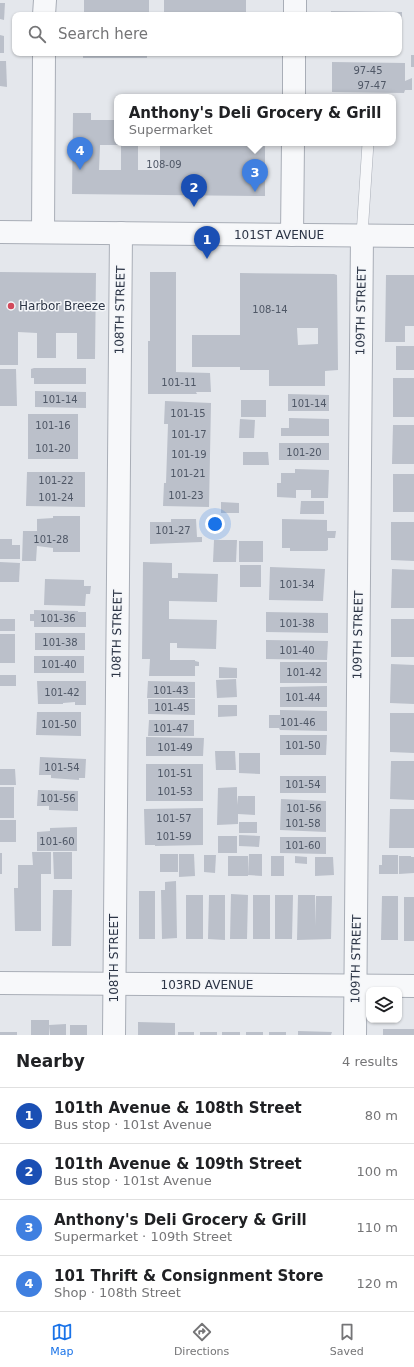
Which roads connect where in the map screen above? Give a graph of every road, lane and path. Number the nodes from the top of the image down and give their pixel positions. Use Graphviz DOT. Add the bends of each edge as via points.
graph roads {
  1 [pos="45,0"];
  2 [pos="295,0"];
  3 [pos="44,12"];
  4 [pos="295,12"];
  5 [pos="44,56"];
  6 [pos="294,56"];
  7 [pos="294,94"];
  8 [pos="293,146"];
  9 [pos="368,146"];
  10 [pos="0,232"];
  11 [pos="43,232"];
  12 [pos="121,233"];
  13 [pos="292,235"];
  14 [pos="362,236"];
  15 [pos="414,236"];
  16 [pos="0,983"];
  17 [pos="114,984"];
  18 [pos="355,986"];
  19 [pos="414,986"];
  20 [pos="114,1035"];
  21 [pos="355,1035"];
  1 -- 3 [label="street"];
  2 -- 4 [label="street"];
  5 -- 11 [label="street"];
  6 -- 7 [label="street"];
  8 -- 13 [label="street"];
  9 -- 14 [label="lane"];
  10 -- 11 [label="street, 101ST AVENUE"];
  11 -- 12 [label="street, 101ST AVENUE"];
  12 -- 13 [label="street, 101ST AVENUE"];
  12 -- 17 [label="street, 108TH STREET"];
  13 -- 14 [label="street, 101ST AVENUE"];
  14 -- 15 [label="street, 101ST AVENUE"];
  14 -- 18 [label="street, 109TH STREET"];
  16 -- 17 [label="street, 103RD AVENUE"];
  17 -- 18 [label="street, 103RD AVENUE"];
  17 -- 20 [label="street, 108TH STREET"];
  18 -- 19 [label="street, 103RD AVENUE"];
  18 -- 21 [label="street, 109TH STREET"];
}
